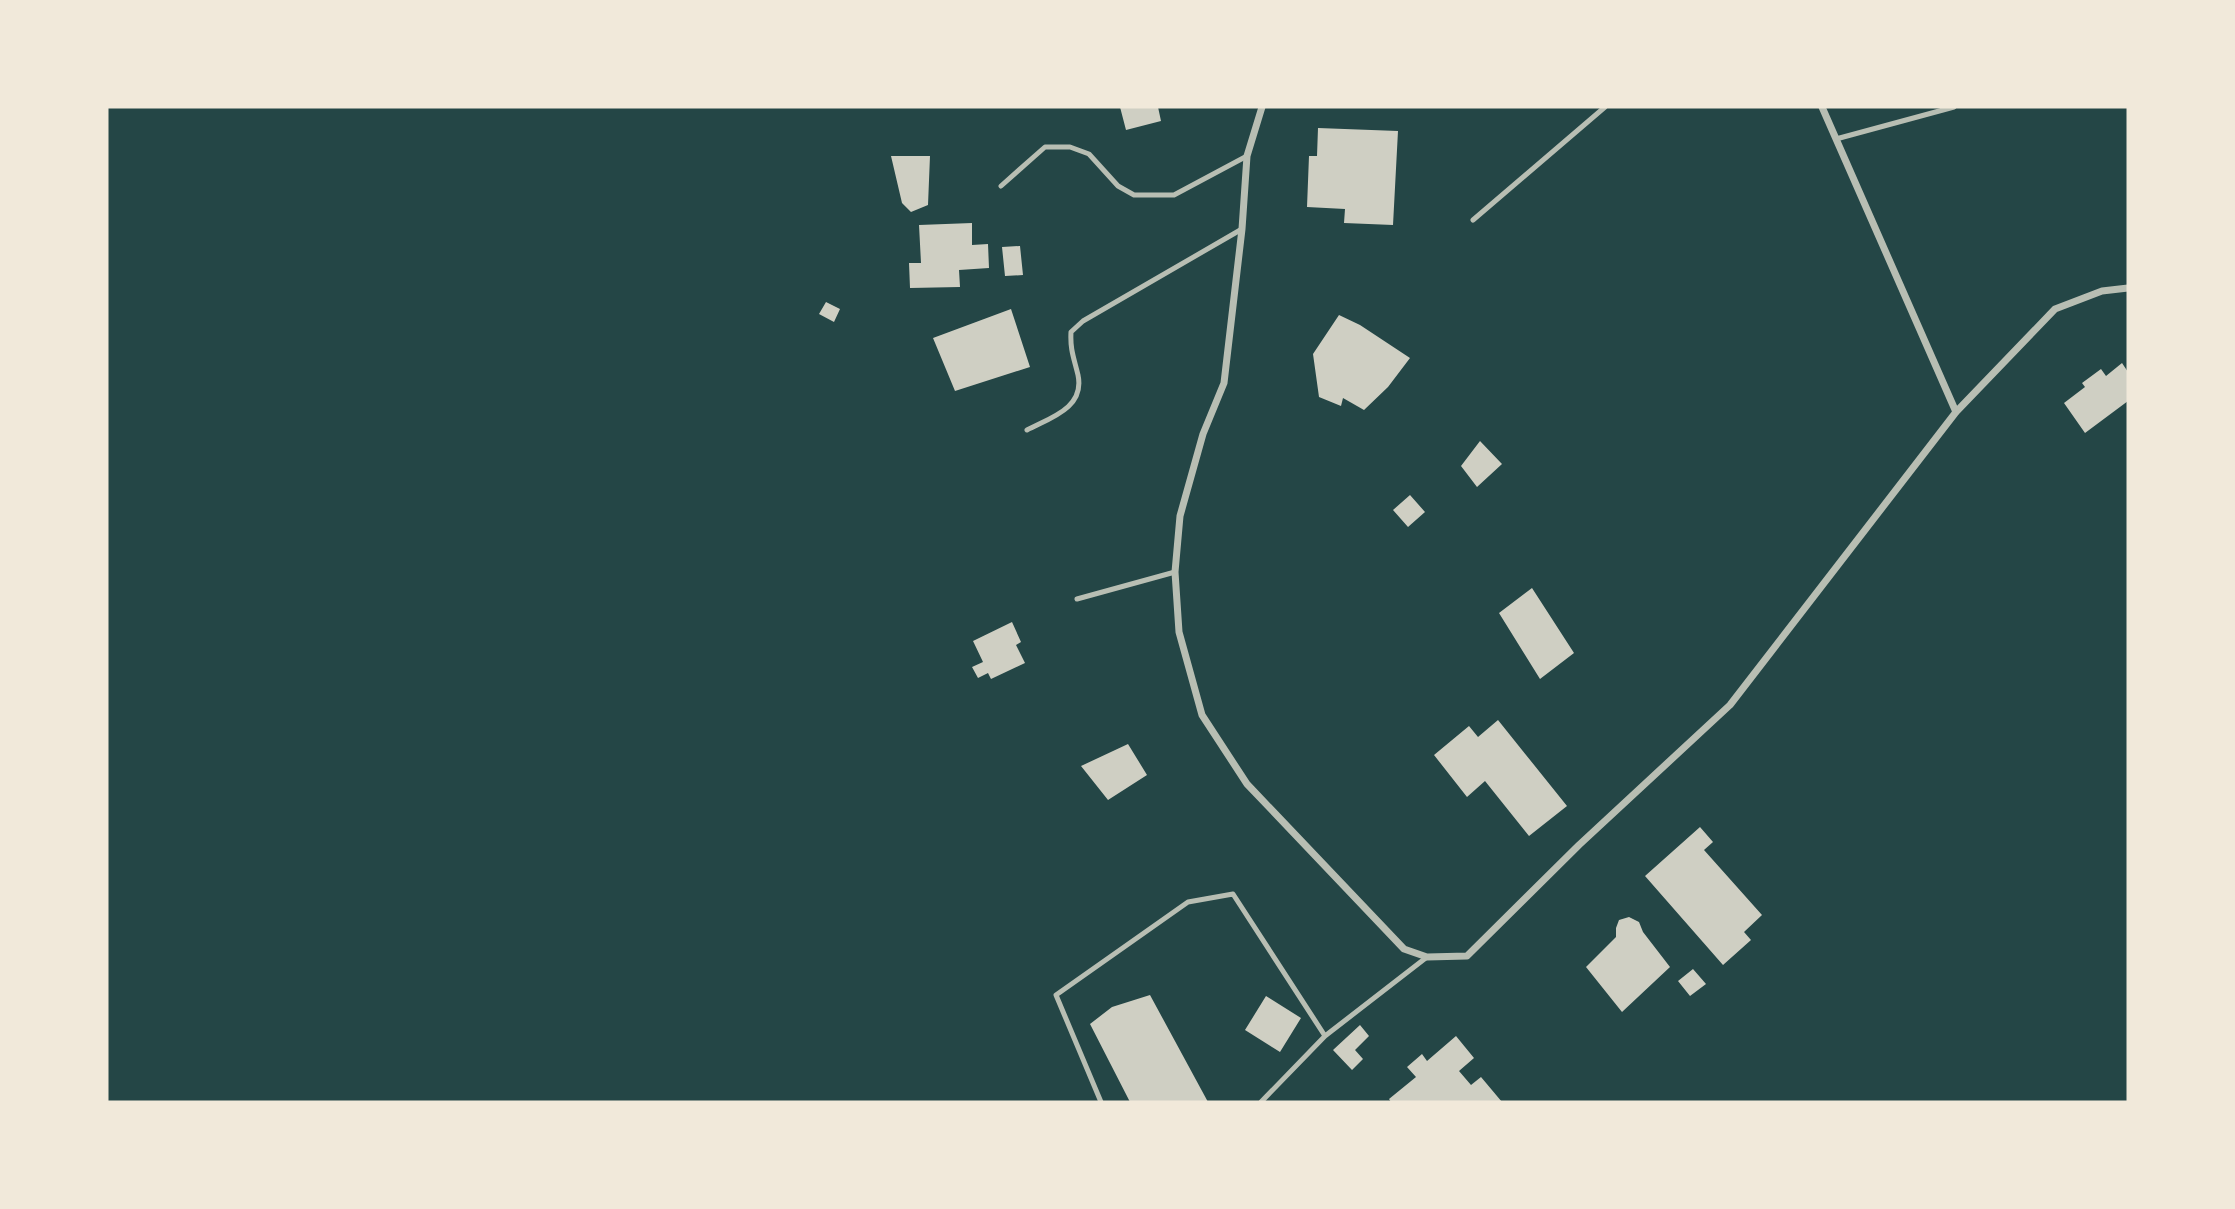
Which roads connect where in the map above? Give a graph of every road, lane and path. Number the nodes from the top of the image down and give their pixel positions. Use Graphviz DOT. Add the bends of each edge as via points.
graph roads {
  1 [pos="1262,107"];
  2 [pos="1605,107"];
  3 [pos="1822,107"];
  4 [pos="1954,107"];
  5 [pos="1836,139"];
  6 [pos="1247,156"];
  7 [pos="1000,186"];
  8 [pos="1473,220"];
  9 [pos="1242,229"];
  10 [pos="2128,288"];
  11 [pos="1956,412"];
  12 [pos="1027,430"];
  13 [pos="1175,572"];
  14 [pos="1077,599"];
  15 [pos="1427,957"];
  16 [pos="1325,1036"];
  17 [pos="1101,1102"];
  18 [pos="1261,1102"];
  1 -- 6 [label="street"];
  2 -- 8 [label="lane"];
  3 -- 5 [label="street"];
  4 -- 5 [label="lane"];
  5 -- 11 [label="street"];
  6 -- 7 [label="lane" via="1174,195 1134,195 1118,186 1089,154 1070,147 1045,147"];
  6 -- 9 [label="street"];
  9 -- 12 [label="lane" via="1071,332 1079,386 1076,397 1064,412"];
  9 -- 13 [label="street" via="1224,383 1203,434 1180,516"];
  10 -- 11 [label="street" via="2102,291 2055,309"];
  11 -- 15 [label="street" via="1730,705 1467,956"];
  13 -- 14 [label="lane"];
  13 -- 15 [label="street" via="1179,632 1202,715 1247,784 1404,949"];
  15 -- 16 [label="lane"];
  16 -- 17 [label="lane" via="1233,894 1188,902 1056,995"];
  16 -- 18 [label="lane"];
}
